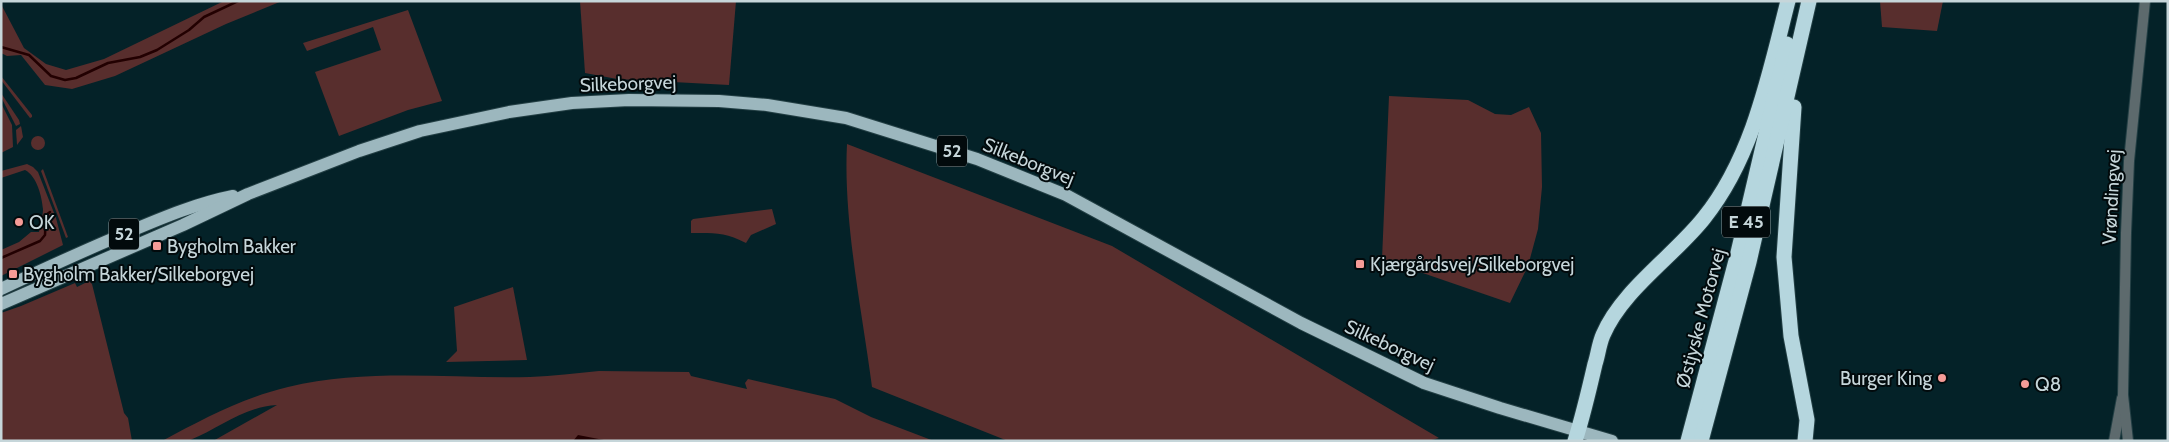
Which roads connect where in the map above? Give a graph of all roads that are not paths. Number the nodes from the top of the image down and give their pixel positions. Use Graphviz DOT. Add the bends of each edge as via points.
graph roads {
  1 [pos="1788,1"];
  2 [pos="1796,1"];
  3 [pos="1809,1"];
  4 [pos="2145,1"];
  5 [pos="1805,21"];
  6 [pos="248,194"];
  7 [pos="1,289"];
  8 [pos="1,304"];
  9 [pos="2122,395"];
  10 [pos="1576,436"];
  11 [pos="1612,441"];
  12 [pos="1688,441"];
  13 [pos="1701,441"];
  14 [pos="1806,441"];
  15 [pos="2114,441"];
  16 [pos="2128,441"];
  1 -- 10 [label="highway" via="1764,92 1743,154 1705,218 1644,279 1615,314 1603,335"];
  2 -- 12 [label="highway, Østjyske Motorvej / E 45" via="1740,248"];
  3 -- 5 [label="highway, Østjyske Motorvej / E 45"];
  4 -- 9 [label="street, Vrøndingvej" via="2129,161"];
  5 -- 13 [label="highway, Østjyske Motorvej / E 45" via="1749,262"];
  5 -- 14 [label="highway" via="1803,62 1794,108 1784,257 1791,336 1807,420"];
  6 -- 7 [label="main road, Silkeborgvej / 52" via="214,200 165,217"];
  6 -- 8 [label="main road, Silkeborgvej / 52"];
  6 -- 10 [label="main road, Silkeborgvej / 52" via="420,131 509,112 572,103 671,99 767,105 814,112 846,118 977,159 1066,195 1301,323 1424,383"];
  9 -- 15 [label="street, Vrøndingvej"];
  9 -- 16 [label="street, Vrøndingvej"];
  10 -- 11 [label="main road, Silkeborgvej / 52"];
}
